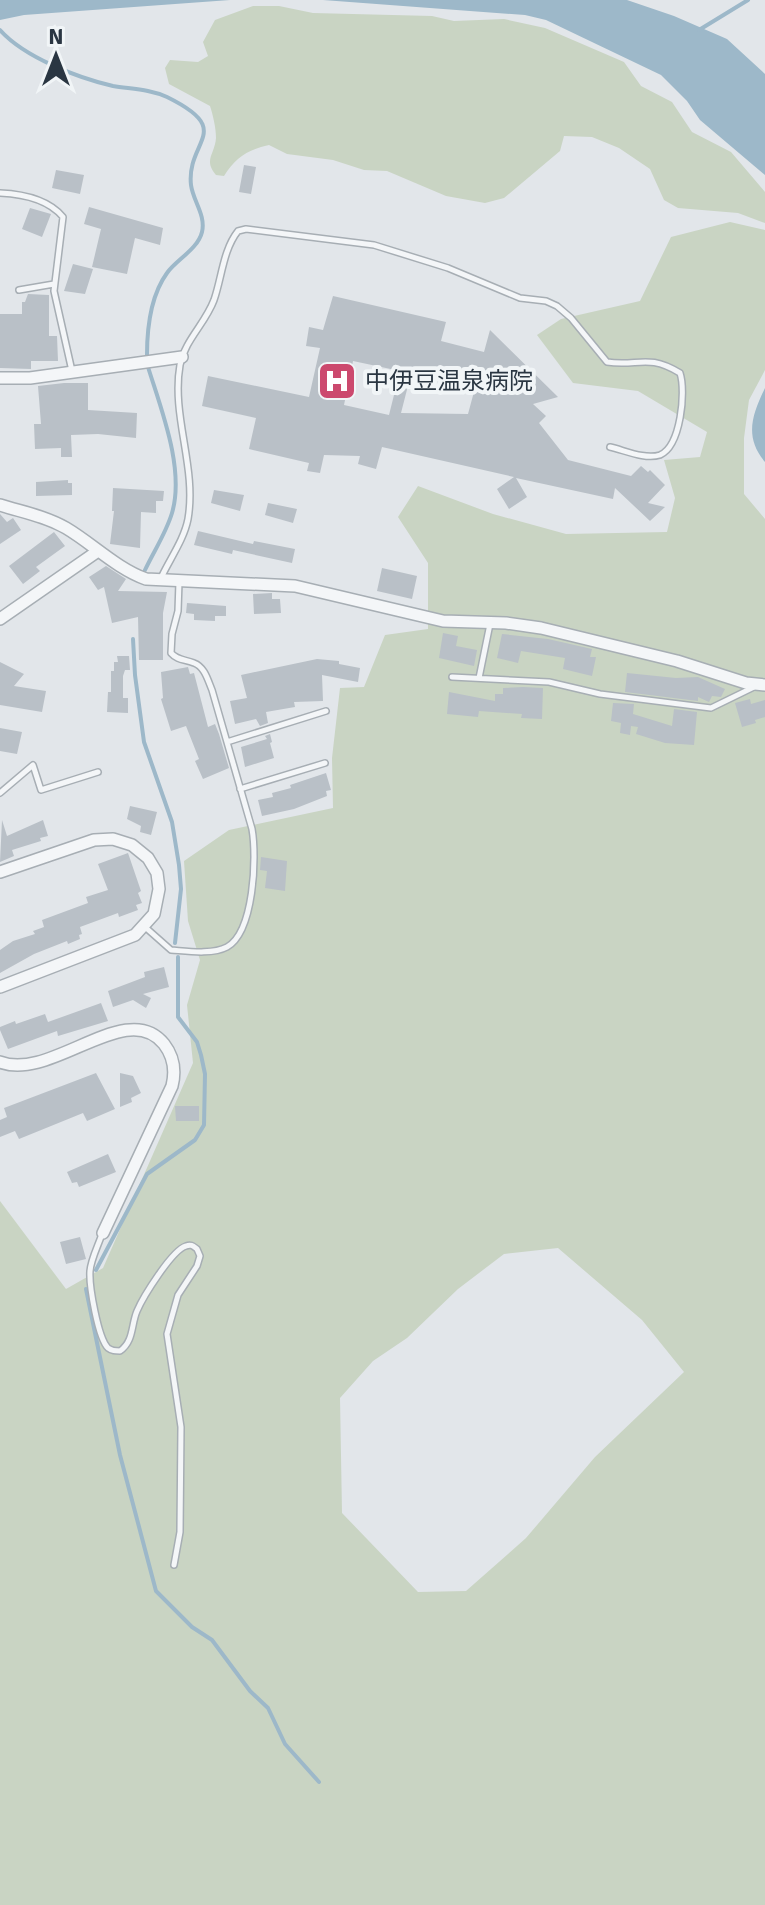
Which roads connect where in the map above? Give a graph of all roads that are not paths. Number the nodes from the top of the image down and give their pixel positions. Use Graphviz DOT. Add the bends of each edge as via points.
graph roads {
  1 [pos="0,193"];
  2 [pos="54,284"];
  3 [pos="19,290"];
  4 [pos="182,357"];
  5 [pos="72,373"];
  6 [pos="0,378"];
  7 [pos="610,447"];
  8 [pos="0,505"];
  9 [pos="98,551"];
  10 [pos="160,581"];
  11 [pos="179,582"];
  12 [pos="0,619"];
  13 [pos="490,623"];
  14 [pos="452,677"];
  15 [pos="479,678"];
  16 [pos="760,685"];
  17 [pos="326,711"];
  18 [pos="227,742"];
  19 [pos="325,763"];
  20 [pos="98,772"];
  21 [pos="240,789"];
  22 [pos="0,793"];
  23 [pos="0,872"];
  24 [pos="145,927"];
  25 [pos="0,987"];
  26 [pos="0,1062"];
  27 [pos="103,1233"];
  28 [pos="174,1565"];
  1 -- 2 [label="lane" via="28,196 62,214"];
  2 -- 3 [label="lane"];
  2 -- 5 [label="lane"];
  4 -- 5 [label="street"];
  4 -- 7 [label="lane" via="210,310 238,231 374,245 520,298 557,306 607,362 652,360 680,373 684,385 672,444 663,453 648,456"];
  4 -- 10 [label="lane" via="178,388 190,506"];
  5 -- 6 [label="street"];
  8 -- 9 [label="street" via="51,521"];
  9 -- 10 [label="street" via="131,574"];
  9 -- 12 [label="street"];
  10 -- 11 [label="street"];
  11 -- 13 [label="street" via="295,586 443,621"];
  11 -- 18 [label="lane" via="171,653 205,674"];
  13 -- 15 [label="lane"];
  13 -- 16 [label="street" via="585,637"];
  14 -- 15 [label="lane"];
  15 -- 16 [label="lane" via="549,682 711,708"];
  17 -- 18 [label="lane"];
  18 -- 21 [label="lane"];
  19 -- 21 [label="lane"];
  20 -- 22 [label="lane" via="41,790 33,765"];
  21 -- 24 [label="lane" via="254,843 243,931 222,949 178,951"];
  23 -- 24 [label="street" via="94,840 124,841 148,858 157,873 158,905"];
  24 -- 25 [label="street"];
  26 -- 27 [label="street" via="16,1067 37,1064 132,1029 149,1032 170,1052 172,1086"];
  27 -- 28 [label="lane" via="90,1270 91,1288 104,1340 114,1351 129,1343 141,1301 171,1258 191,1245 200,1256 178,1295 167,1334 181,1427 180,1532"];
}
